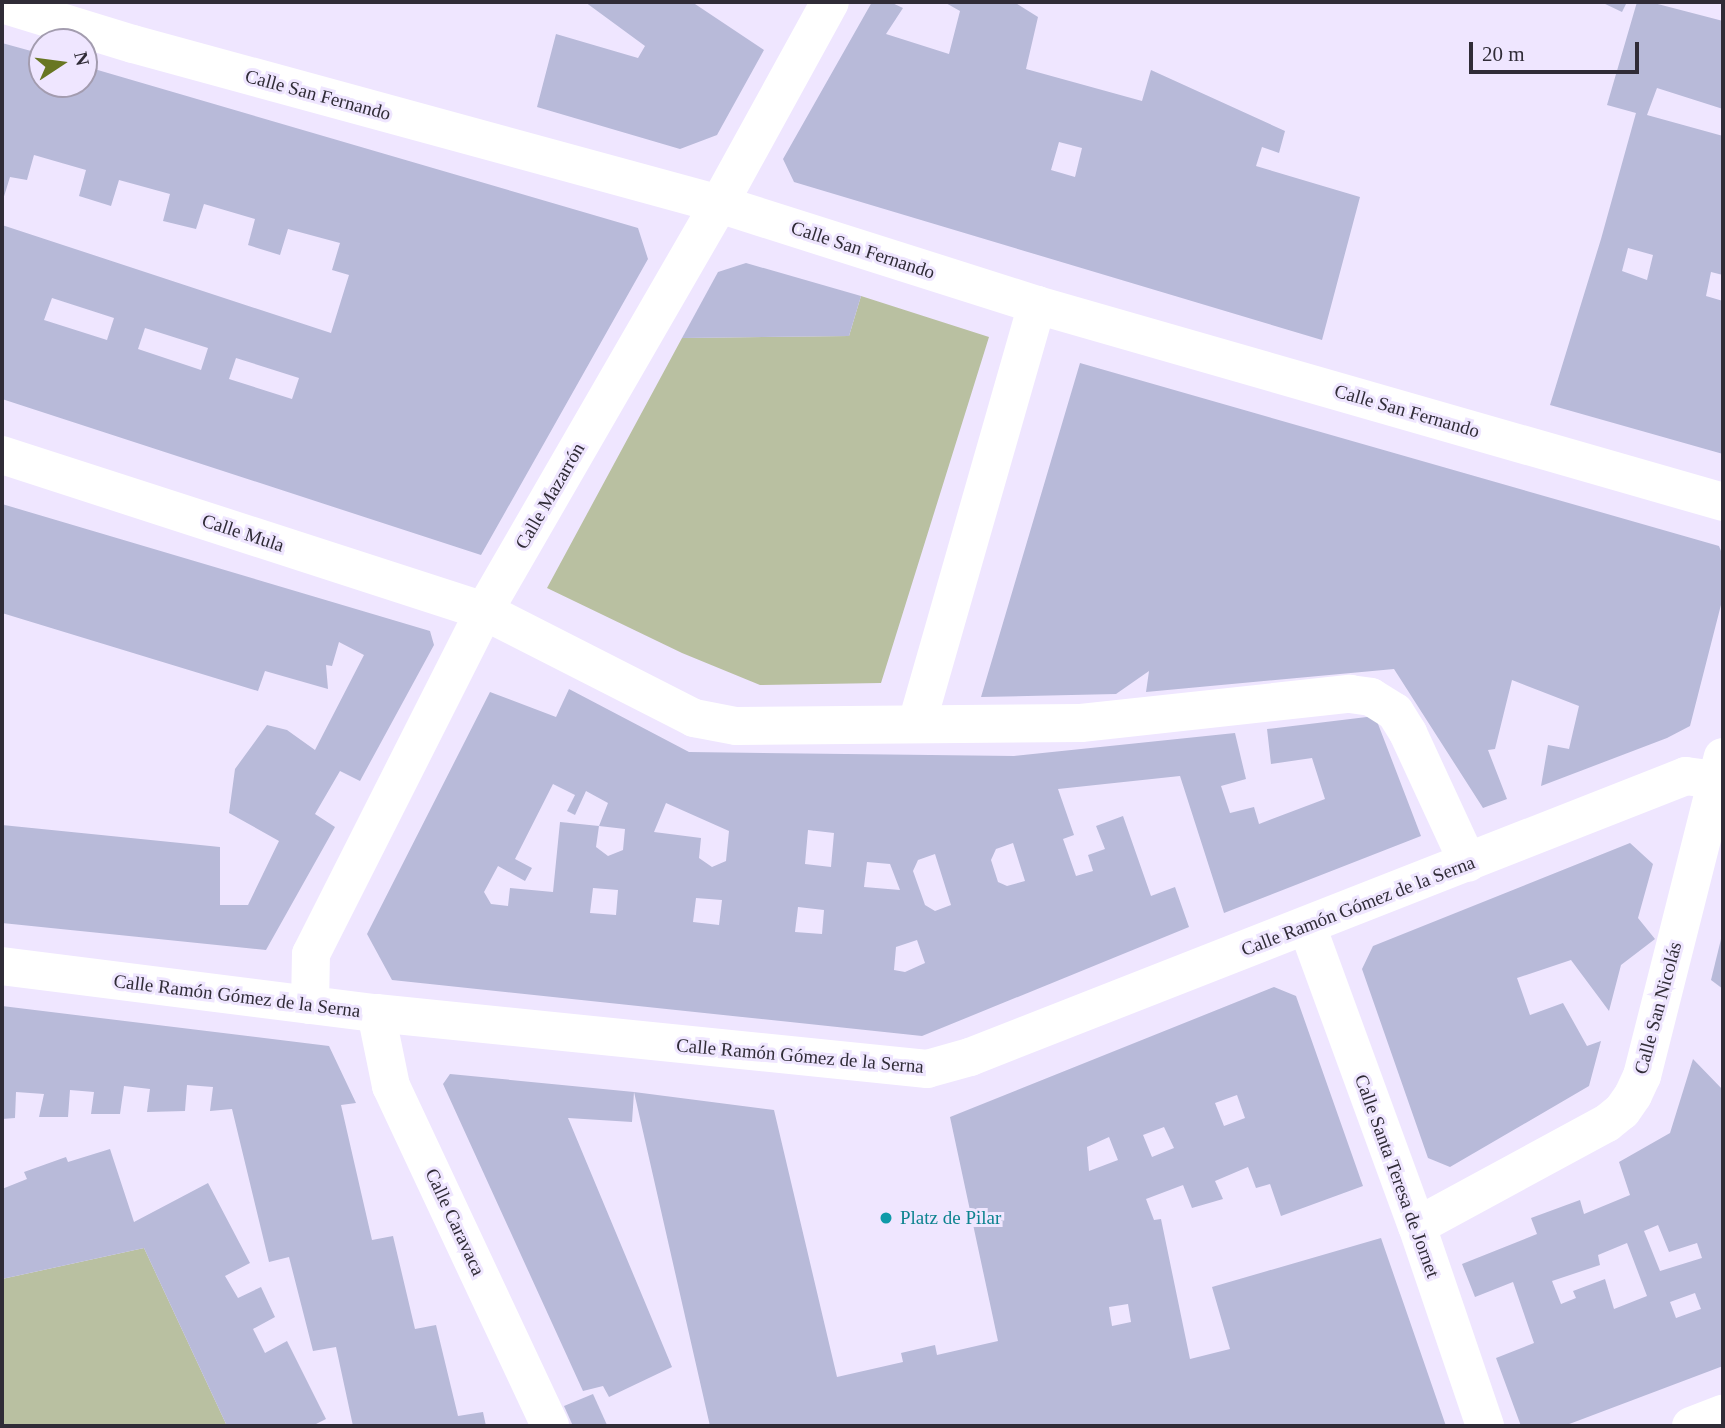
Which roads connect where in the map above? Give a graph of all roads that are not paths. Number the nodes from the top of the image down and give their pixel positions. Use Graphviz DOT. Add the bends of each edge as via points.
graph roads {
  1 [pos="830,2"];
  2 [pos="2,4"];
  3 [pos="719,204"];
  4 [pos="1037,305"];
  5 [pos="2,455"];
  6 [pos="1723,502"];
  7 [pos="484,611"];
  8 [pos="917,723"];
  9 [pos="1720,767"];
  10 [pos="1468,863"];
  11 [pos="1307,926"];
  12 [pos="2,966"];
  13 [pos="310,1005"];
  14 [pos="376,1013"];
  15 [pos="1417,1226"];
  16 [pos="1723,1414"];
  17 [pos="550,1426"];
  18 [pos="1485,1426"];
  19 [pos="1691,1426"];
  1 -- 3 [label="street, Calle Mazarrón"];
  2 -- 3 [label="street, Calle San Fernando" via="146,48"];
  3 -- 4 [label="street, Calle San Fernando"];
  3 -- 7 [label="street, Calle Mazarrón"];
  4 -- 6 [label="street, Calle San Fernando"];
  4 -- 8 [label="street"];
  5 -- 7 [label="street, Calle Mula"];
  7 -- 8 [label="street, Calle Mula" via="694,718 736,726"];
  7 -- 13 [label="street, Calle Mazarrón" via="311,954"];
  8 -- 10 [label="street, Calle Mula" via="1081,723 1350,694 1371,697 1395,712 1408,733"];
  9 -- 10 [label="street, Calle Ramón Gómez de la Serna" via="1686,776"];
  9 -- 15 [label="street, Calle San Nicolás" via="1642,1076 1633,1095 1607,1123"];
  10 -- 11 [label="street, Calle Ramón Gómez de la Serna"];
  11 -- 14 [label="street, Calle Ramón Gómez de la Serna" via="970,1058 927,1069"];
  11 -- 15 [label="street, Calle Santa Teresa de Jornet"];
  12 -- 13 [label="street, Calle Ramón Gómez de la Serna"];
  13 -- 14 [label="street, Calle Ramón Gómez de la Serna"];
  14 -- 17 [label="street, Calle Caravaca" via="391,1086"];
  15 -- 18 [label="street, Calle Santa Teresa de Jornet"];
  16 -- 19 [label="street"];
}
